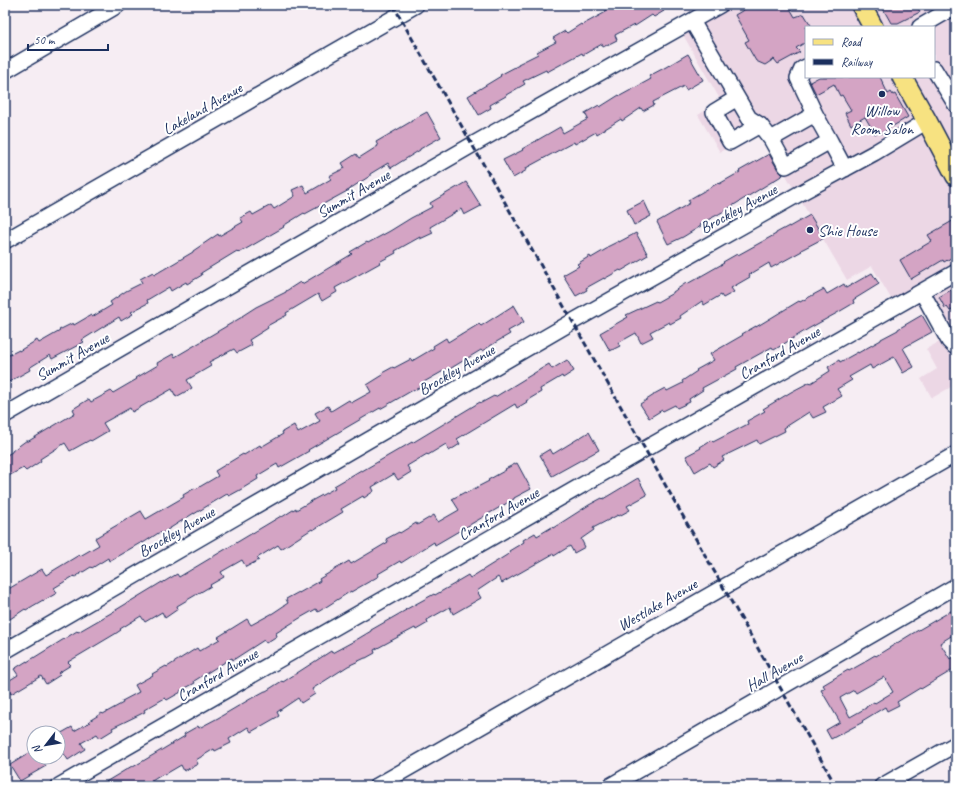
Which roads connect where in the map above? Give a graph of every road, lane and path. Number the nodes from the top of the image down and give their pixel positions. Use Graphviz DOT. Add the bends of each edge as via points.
graph roads {
  1 [pos="118,5"];
  2 [pos="416,5"];
  3 [pos="720,5"];
  4 [pos="861,5"];
  5 [pos="956,6"];
  6 [pos="692,21"];
  7 [pos="872,26"];
  8 [pos="922,26"];
  9 [pos="805,68"];
  10 [pos="5,71"];
  11 [pos="935,71"];
  12 [pos="903,78"];
  13 [pos="737,98"];
  14 [pos="956,105"];
  15 [pos="815,114"];
  16 [pos="927,122"];
  17 [pos="760,125"];
  18 [pos="772,139"];
  19 [pos="830,141"];
  20 [pos="845,169"];
  21 [pos="955,171"];
  22 [pos="5,241"];
  23 [pos="956,272"];
  24 [pos="922,292"];
  25 [pos="956,345"];
  26 [pos="6,412"];
  27 [pos="956,454"];
  28 [pos="956,586"];
  29 [pos="5,651"];
  30 [pos="956,744"];
  31 [pos="59,786"];
  32 [pos="377,786"];
  33 [pos="610,786"];
  34 [pos="882,786"];
  1 -- 10 [label="street"];
  2 -- 22 [label="street, Lakeland Avenue"];
  3 -- 6 [label="street, Summit Avenue"];
  4 -- 7 [label="main road"];
  5 -- 8 [label="street"];
  6 -- 13 [label="street"];
  6 -- 26 [label="street, Summit Avenue"];
  9 -- 15 [label="street" via="798,78"];
  11 -- 14 [label="street"];
  12 -- 16 [label="main road"];
  13 -- 17 [label="street" via="749,118"];
  13 -- 17 [label="street" via="714,112 730,142"];
  15 -- 18 [label="street"];
  15 -- 19 [label="street"];
  16 -- 20 [label="street, Brockley Avenue"];
  16 -- 21 [label="main road"];
  17 -- 18 [label="street"];
  18 -- 19 [label="street" via="786,166"];
  19 -- 20 [label="street"];
  20 -- 29 [label="street, Brockley Avenue" via="579,318"];
  23 -- 24 [label="street, Cranford Avenue"];
  24 -- 25 [label="street" via="949,341"];
  24 -- 31 [label="street, Cranford Avenue"];
  27 -- 32 [label="street, Westlake Avenue"];
  28 -- 33 [label="street, Hall Avenue"];
  30 -- 34 [label="street"];
}
